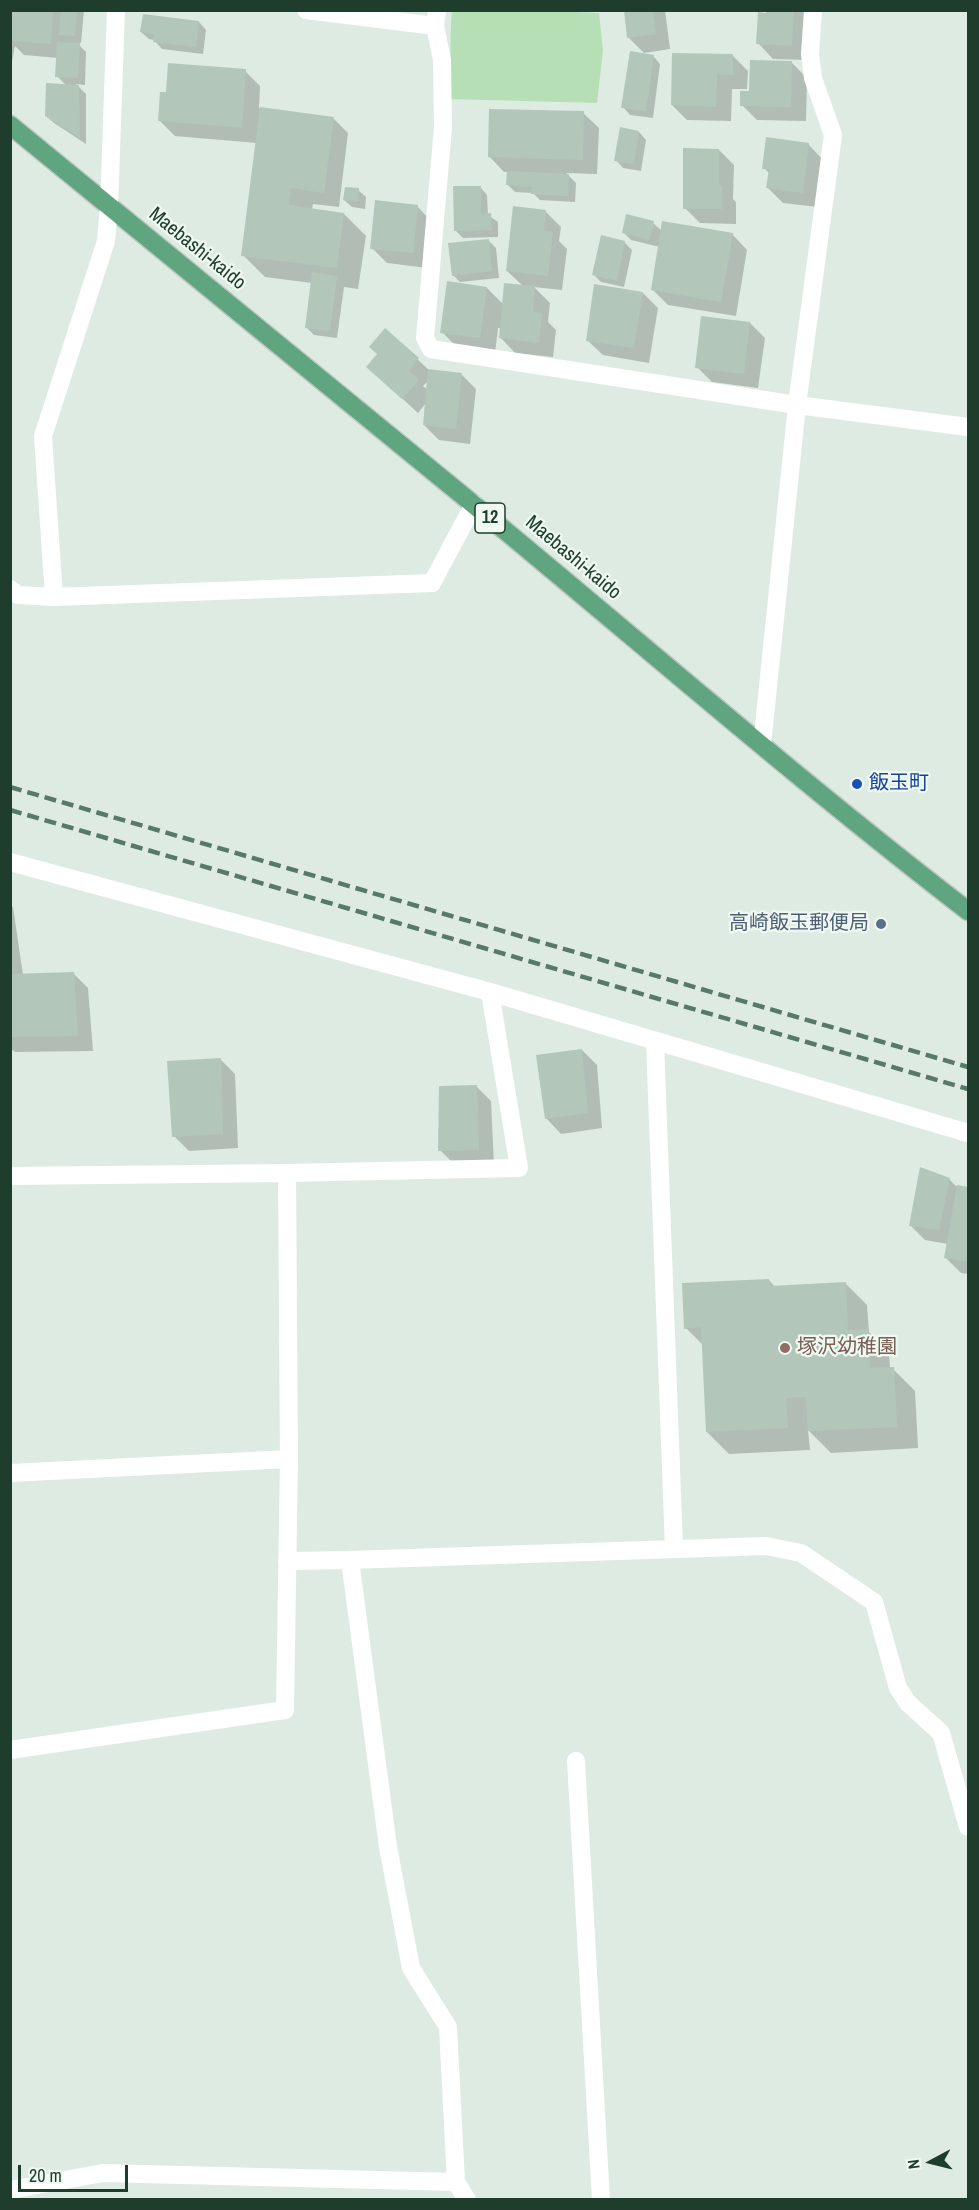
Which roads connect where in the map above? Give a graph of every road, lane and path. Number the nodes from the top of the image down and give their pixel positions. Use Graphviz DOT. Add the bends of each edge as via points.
graph roads {
  1 [pos="116,10"];
  2 [pos="306,10"];
  3 [pos="813,10"];
  4 [pos="436,18"];
  5 [pos="10,124"];
  6 [pos="109,206"];
  7 [pos="797,405"];
  8 [pos="969,427"];
  9 [pos="474,504"];
  10 [pos="10,589"];
  11 [pos="54,597"];
  12 [pos="762,745"];
  13 [pos="10,862"];
  14 [pos="969,911"];
  15 [pos="490,992"];
  16 [pos="655,1042"];
  17 [pos="969,1133"];
  18 [pos="287,1173"];
  19 [pos="10,1176"];
  20 [pos="289,1459"];
  21 [pos="10,1473"];
  22 [pos="674,1548"];
  23 [pos="350,1560"];
  24 [pos="287,1561"];
  25 [pos="10,1750"];
  26 [pos="576,1761"];
  27 [pos="969,1827"];
  28 [pos="456,2182"];
  29 [pos="10,2190"];
  30 [pos="467,2199"];
  31 [pos="601,2199"];
  1 -- 6 [label="street"];
  2 -- 4 [label="street"];
  3 -- 7 [label="street" via="813,78 833,135"];
  4 -- 7 [label="street" via="442,60 443,127 425,338 431,349"];
  5 -- 6 [label="main road, Maebashi-kaido / 12"];
  6 -- 9 [label="main road, Maebashi-kaido / 12"];
  6 -- 11 [label="street" via="106,241 43,436"];
  7 -- 8 [label="street"];
  7 -- 12 [label="street"];
  9 -- 11 [label="street" via="432,583"];
  9 -- 12 [label="main road, Maebashi-kaido / 12"];
  10 -- 11 [label="street" via="18,595"];
  12 -- 14 [label="main road, Maebashi-kaido / 12"];
  13 -- 15 [label="street"];
  15 -- 16 [label="street"];
  15 -- 18 [label="street" via="519,1168"];
  16 -- 17 [label="street"];
  16 -- 22 [label="street"];
  18 -- 19 [label="street"];
  18 -- 20 [label="street"];
  20 -- 21 [label="street"];
  20 -- 24 [label="street"];
  22 -- 23 [label="street"];
  22 -- 27 [label="street" via="766,1546 801,1553 874,1602 898,1688 908,1703 941,1733"];
  23 -- 24 [label="street"];
  23 -- 28 [label="street" via="388,1847 411,1968 448,2027"];
  24 -- 25 [label="street" via="285,1710"];
  26 -- 31 [label="street"];
  28 -- 29 [label="street" via="103,2173"];
  28 -- 30 [label="street"];
}
